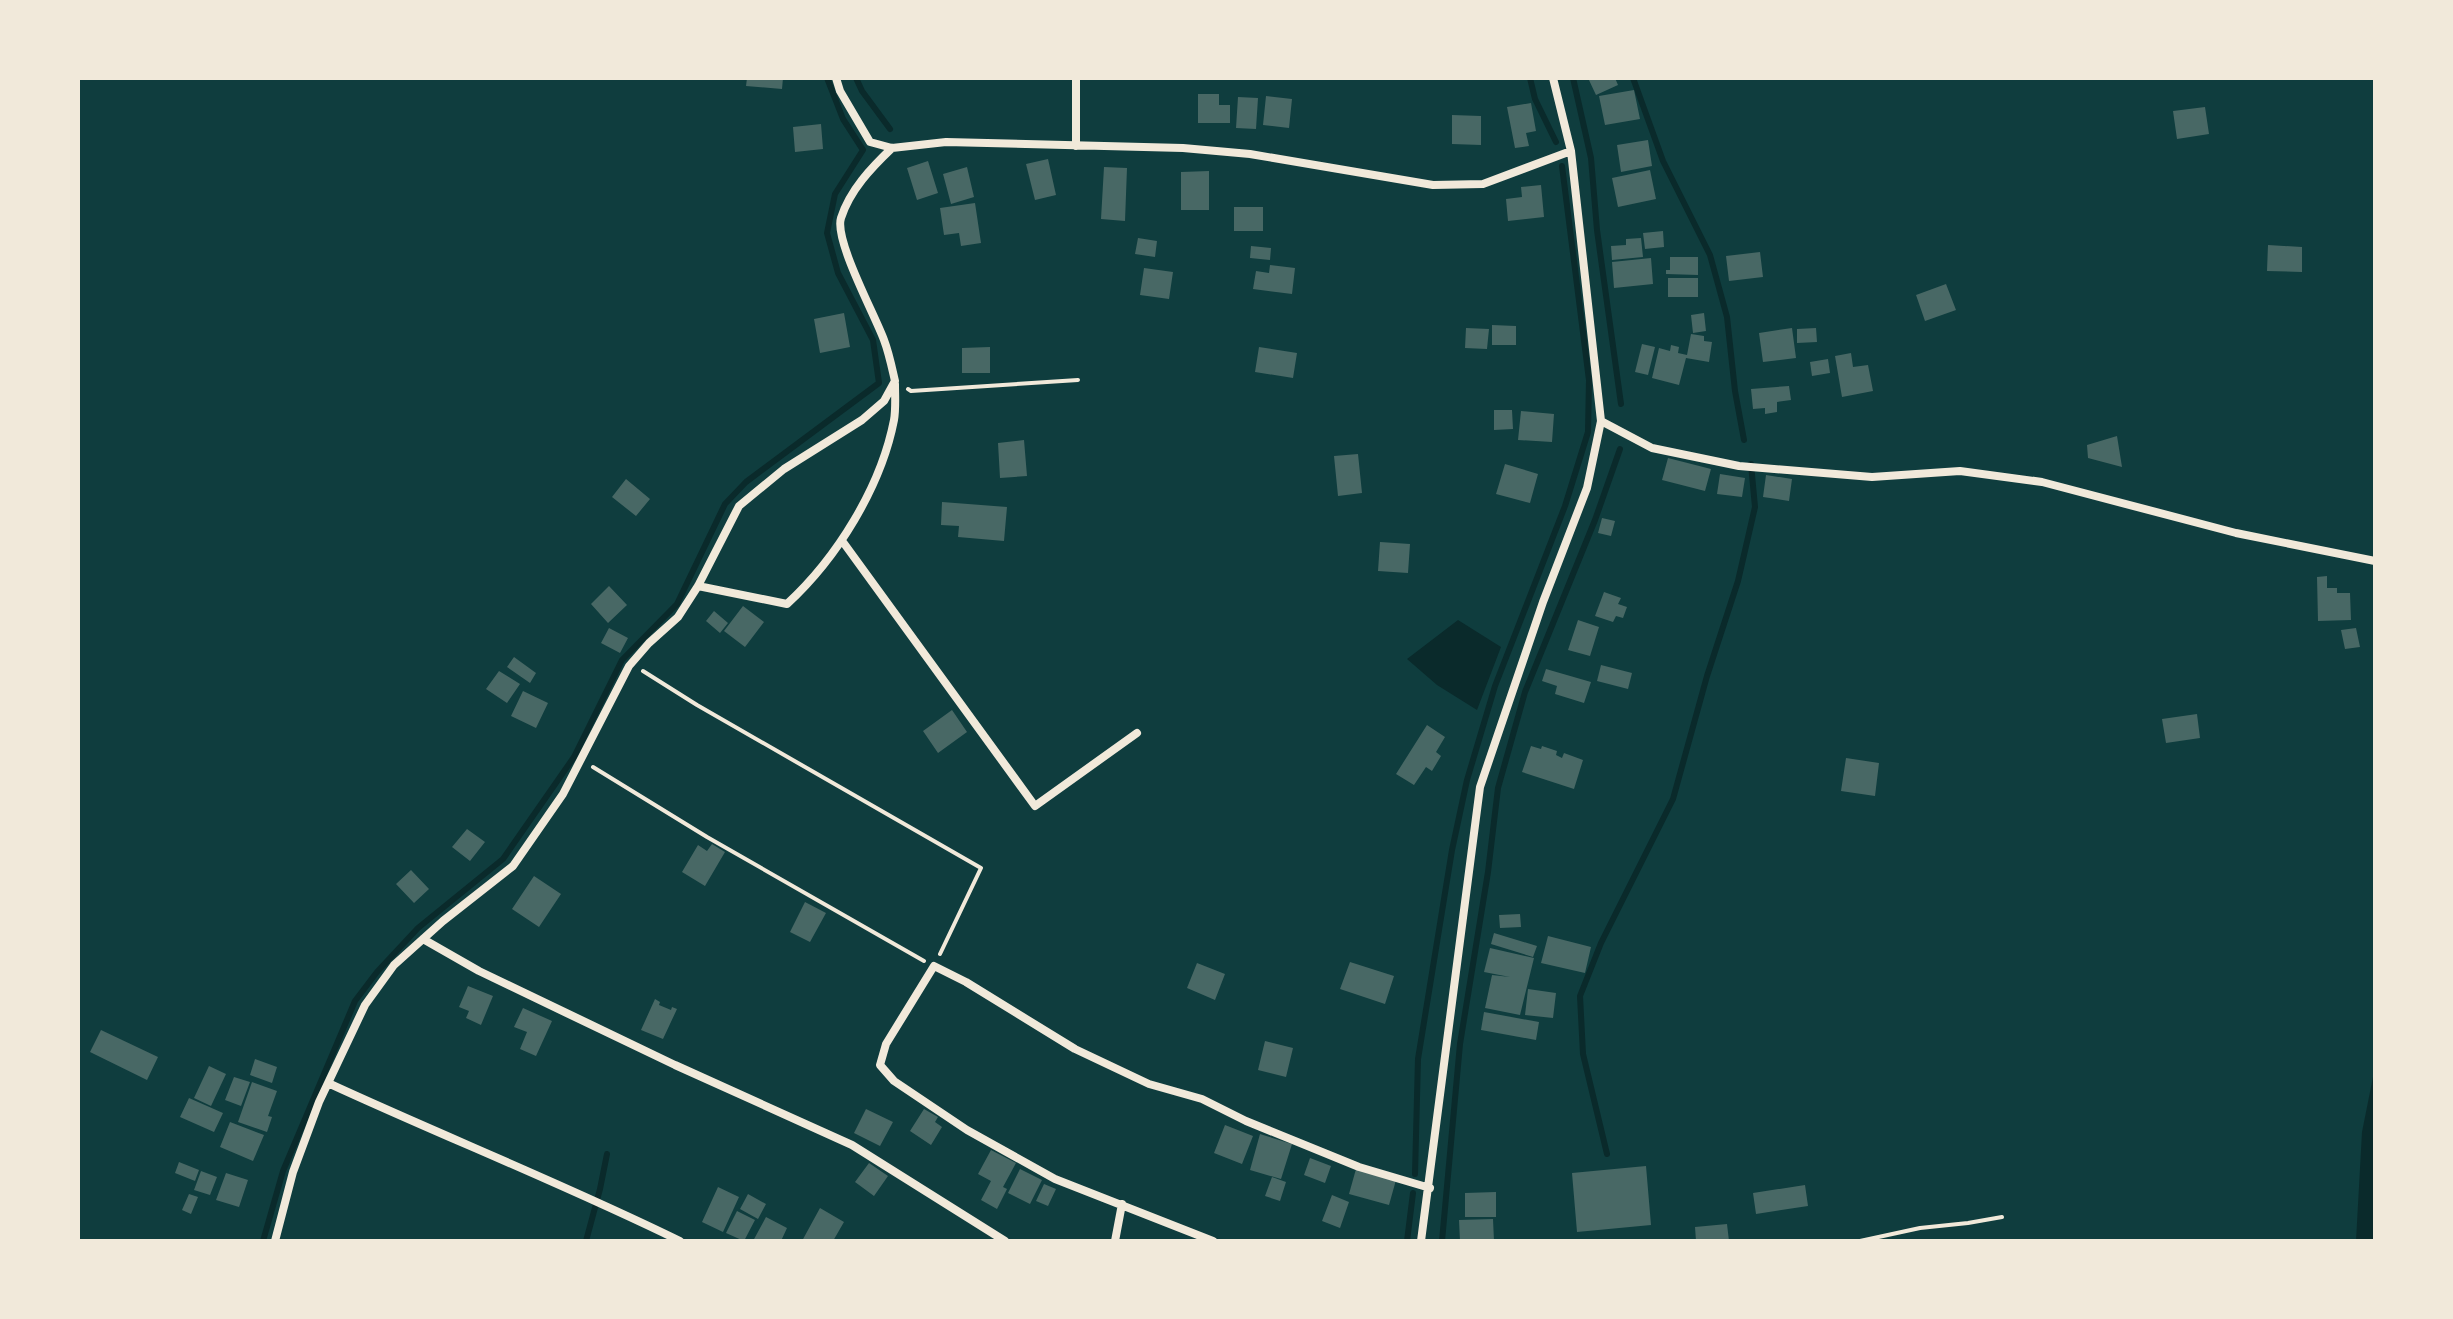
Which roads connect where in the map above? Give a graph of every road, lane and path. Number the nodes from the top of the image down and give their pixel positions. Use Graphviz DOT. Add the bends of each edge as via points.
graph roads {
  1 [pos="836,78"];
  2 [pos="1076,78"];
  3 [pos="1553,78"];
  4 [pos="1076,146"];
  5 [pos="892,148"];
  6 [pos="1571,151"];
  7 [pos="1078,380"];
  8 [pos="895,381"];
  9 [pos="1601,421"];
  10 [pos="843,542"];
  11 [pos="2375,561"];
  12 [pos="698,586"];
  13 [pos="629,666"];
  14 [pos="1137,733"];
  15 [pos="581,759"];
  16 [pos="423,939"];
  17 [pos="934,966"];
  18 [pos="328,1083"];
  19 [pos="1430,1188"];
  20 [pos="1122,1204"];
  21 [pos="2002,1217"];
  22 [pos="275,1241"];
  23 [pos="680,1241"];
  24 [pos="1005,1241"];
  25 [pos="1115,1241"];
  26 [pos="1213,1241"];
  27 [pos="1421,1241"];
  28 [pos="1860,1241"];
  1 -- 5 [label="street" via="870,142"];
  2 -- 4 [label="street"];
  3 -- 6 [label="street"];
  4 -- 5 [label="street" via="946,142"];
  4 -- 6 [label="street" via="1250,154 1433,185 1483,184"];
  5 -- 8 [label="street" via="859,184 840,221 845,248 885,341"];
  6 -- 9 [label="street"];
  7 -- 8 [label="path" via="911,391"];
  8 -- 10 [label="street" via="894,418 883,461"];
  8 -- 12 [label="street" via="884,401 862,420 784,469 739,506"];
  9 -- 11 [label="street" via="1652,448 1739,466 1872,477 1960,471 2042,482 2236,533"];
  9 -- 19 [label="street" via="1587,488 1480,787"];
  10 -- 12 [label="street" via="787,604"];
  10 -- 14 [label="street" via="1035,806"];
  12 -- 13 [label="street" via="678,617"];
  13 -- 15 [label="street"];
  13 -- 17 [label="path" via="981,868"];
  15 -- 16 [label="street" via="513,866"];
  15 -- 17 [label="path"];
  16 -- 18 [label="street" via="394,965 365,1005"];
  16 -- 24 [label="street" via="479,971 852,1145"];
  17 -- 19 [label="street" via="1075,1049 1149,1084 1202,1099 1359,1167"];
  17 -- 20 [label="street" via="886,1044 880,1065 894,1081 967,1130 1055,1179"];
  18 -- 22 [label="street" via="293,1172"];
  18 -- 23 [label="street"];
  19 -- 27 [label="street"];
  20 -- 25 [label="street"];
  20 -- 26 [label="street"];
  21 -- 28 [label="path"];
}
